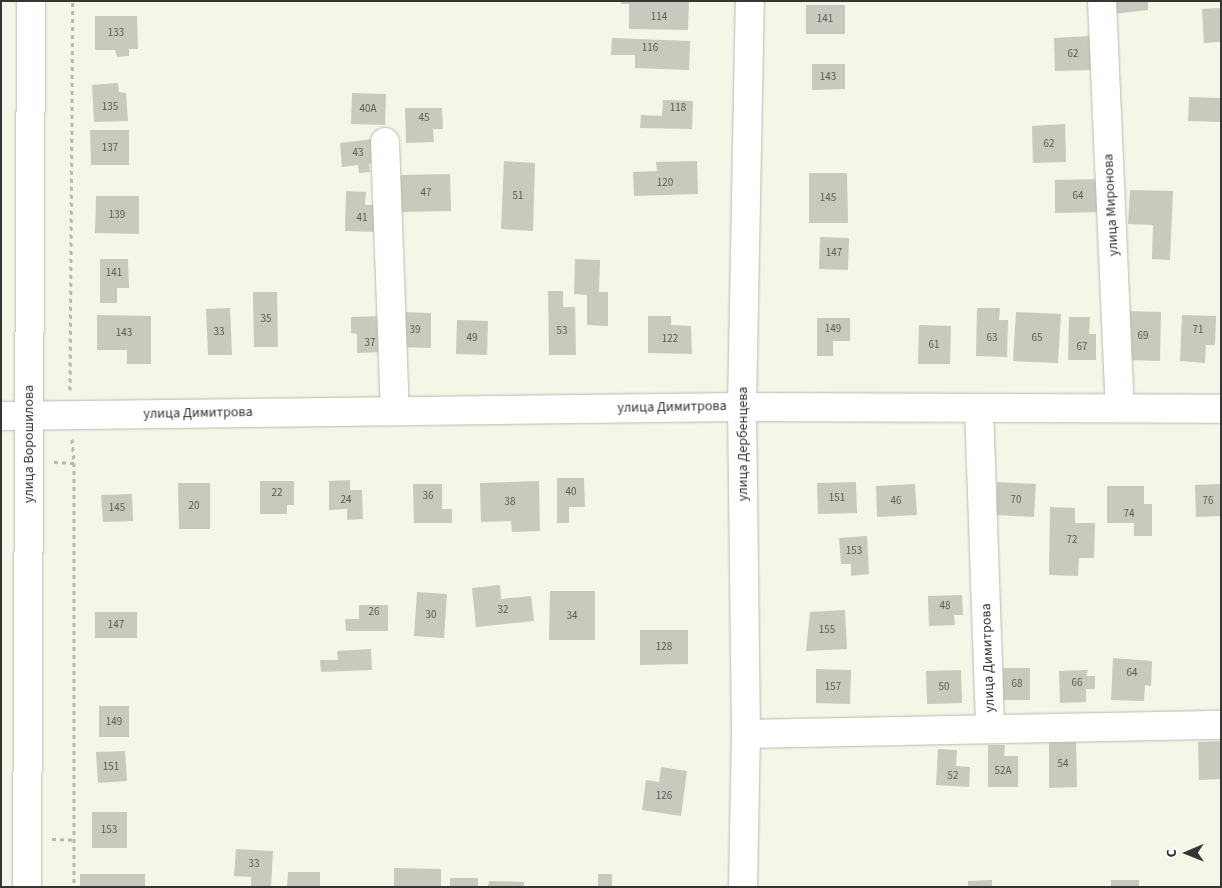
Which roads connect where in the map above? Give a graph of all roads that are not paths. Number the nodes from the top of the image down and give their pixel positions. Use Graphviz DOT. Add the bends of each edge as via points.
graph roads {
  1 [pos="31,1"];
  2 [pos="750,1"];
  3 [pos="1102,1"];
  4 [pos="385,142"];
  5 [pos="742,406"];
  6 [pos="979,408"];
  7 [pos="1120,408"];
  8 [pos="1221,408"];
  9 [pos="395,411"];
  10 [pos="29,415"];
  11 [pos="1,416"];
  12 [pos="1221,725"];
  13 [pos="990,729"];
  14 [pos="746,734"];
  15 [pos="25,882"];
  16 [pos="743,887"];
  1 -- 10 [label="street, улица Ворошилова"];
  2 -- 5 [label="street, улица Дербенцева"];
  3 -- 7 [label="street, улица Миронова"];
  4 -- 9 [label="street"];
  5 -- 6 [label="street, улица Димитрова"];
  5 -- 9 [label="street, улица Димитрова"];
  5 -- 14 [label="street, улица Дербенцева"];
  6 -- 7 [label="street, улица Димитрова"];
  6 -- 13 [label="street, улица Димитрова"];
  7 -- 8 [label="street, улица Димитрова"];
  9 -- 10 [label="street, улица Димитрова"];
  10 -- 11 [label="street, улица Димитрова"];
  10 -- 15 [label="street, улица Ворошилова"];
  12 -- 13 [label="street, улица Димитрова"];
  13 -- 14 [label="street, улица Димитрова"];
  14 -- 16 [label="street, улица Дербенцева"];
}
